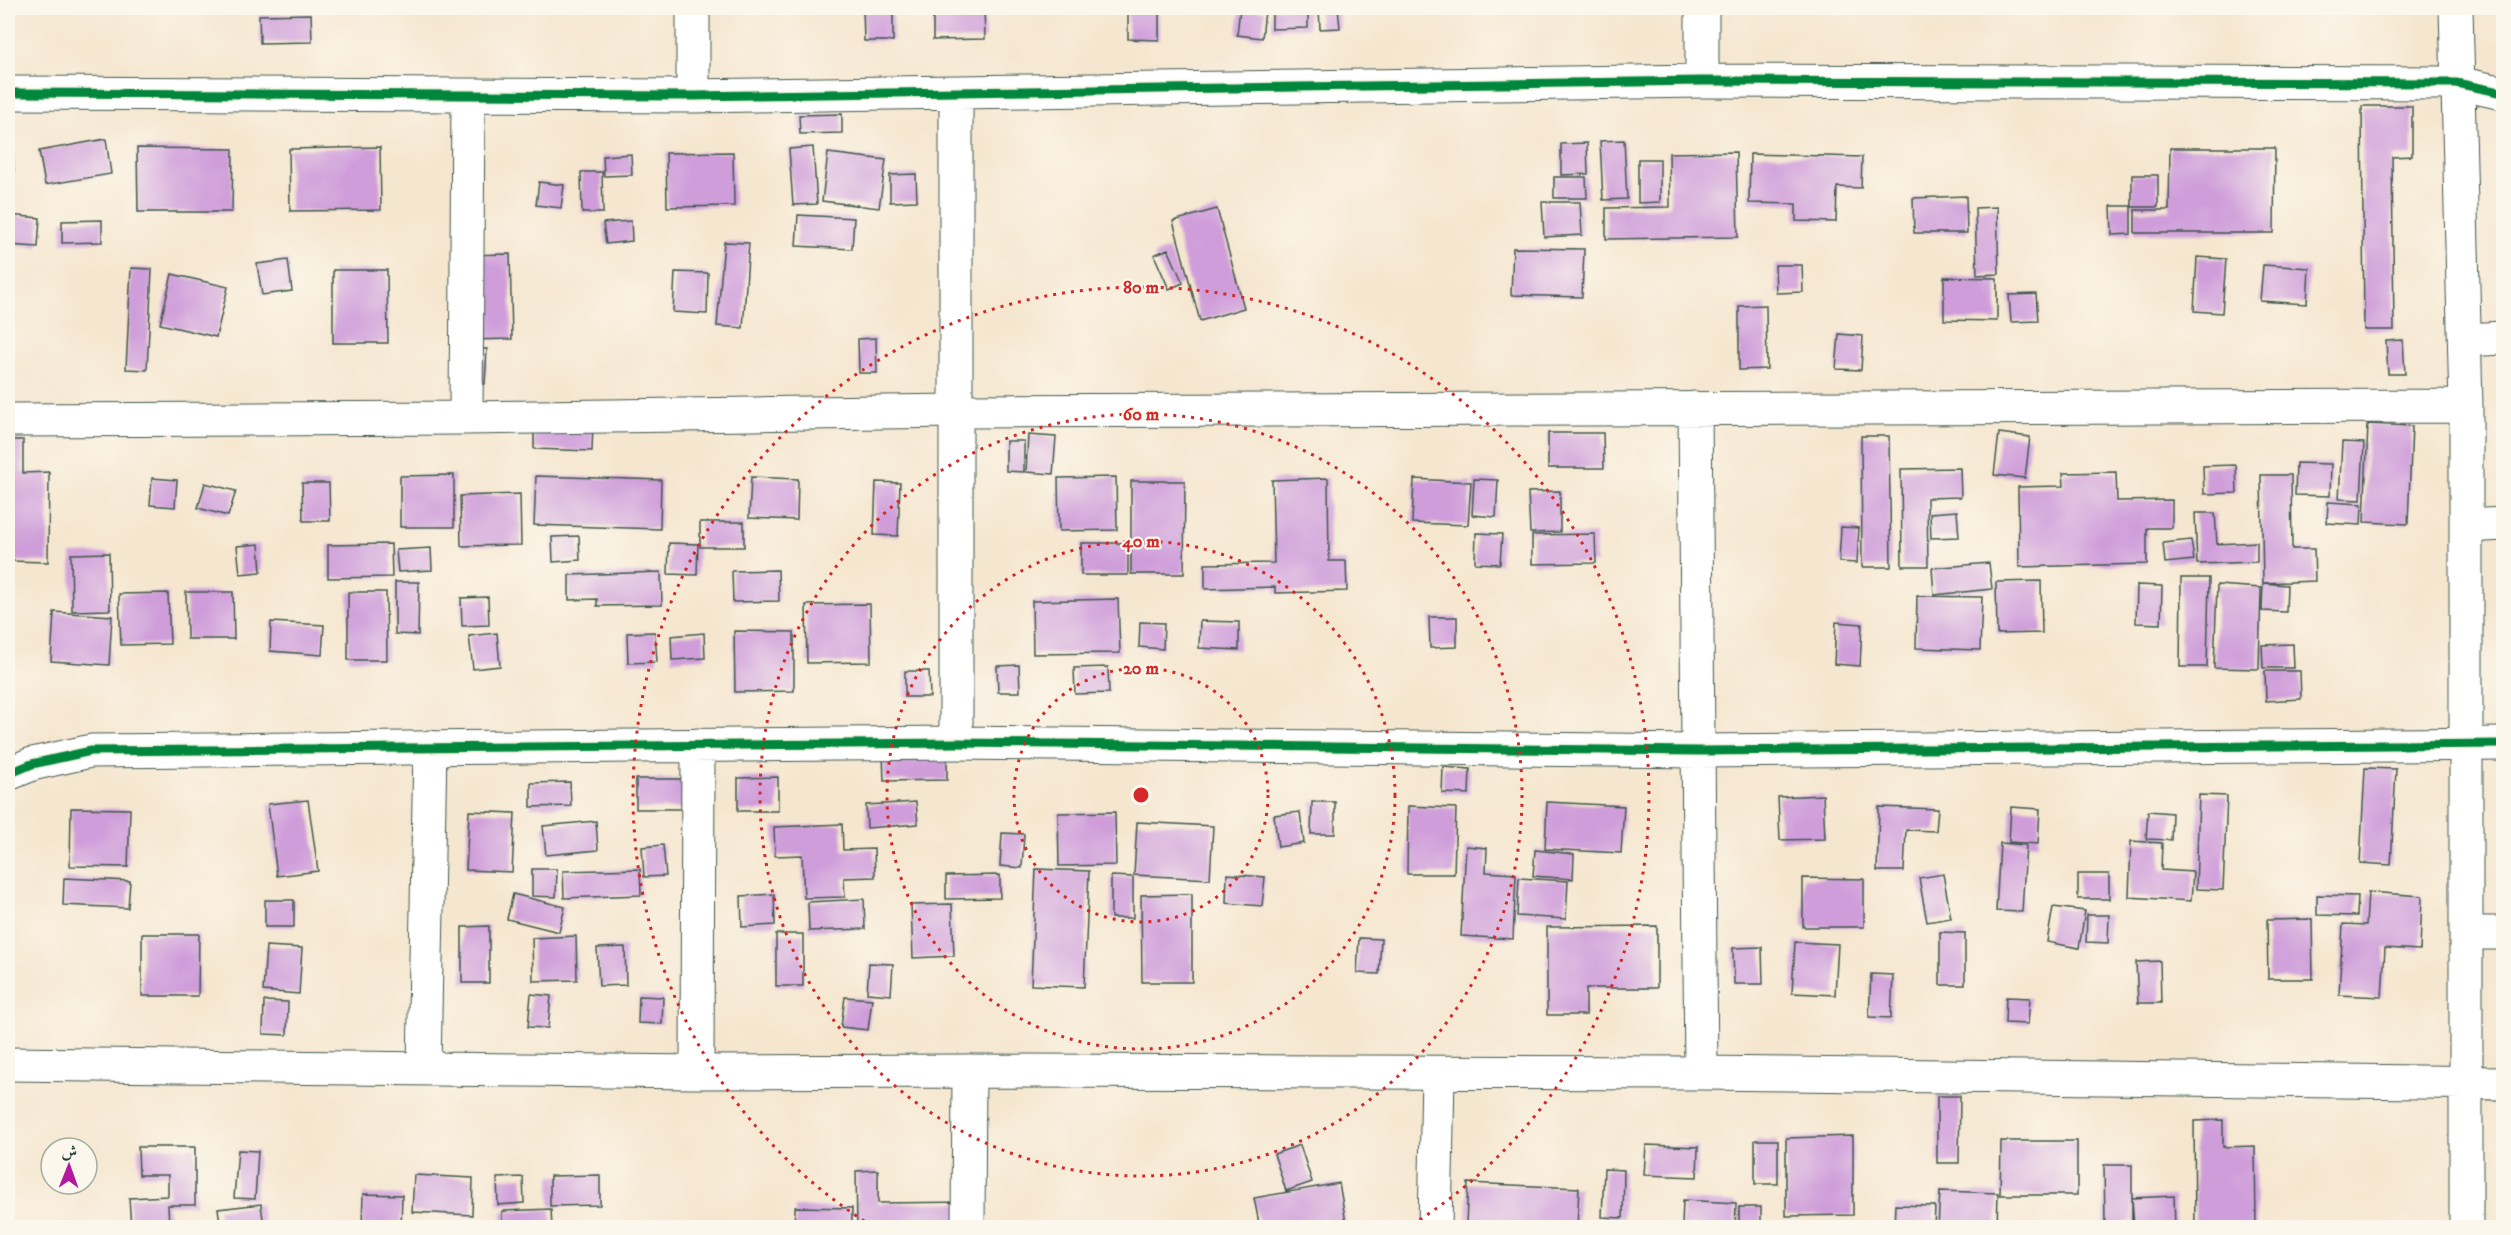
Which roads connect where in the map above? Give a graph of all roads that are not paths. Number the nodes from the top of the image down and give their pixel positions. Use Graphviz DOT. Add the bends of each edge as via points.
graph roads {
  1 [pos="693,8"];
  2 [pos="1702,8"];
  3 [pos="2456,8"];
  4 [pos="1702,81"];
  5 [pos="2456,83"];
  6 [pos="8,93"];
  7 [pos="2504,93"];
  8 [pos="956,94"];
  9 [pos="468,96"];
  10 [pos="693,96"];
  11 [pos="2504,338"];
  12 [pos="2465,340"];
  13 [pos="2466,405"];
  14 [pos="1695,408"];
  15 [pos="956,411"];
  16 [pos="466,418"];
  17 [pos="8,420"];
  18 [pos="2504,524"];
  19 [pos="2466,526"];
  20 [pos="956,743"];
  21 [pos="2504,744"];
  22 [pos="698,745"];
  23 [pos="2466,745"];
  24 [pos="430,747"];
  25 [pos="1698,751"];
  26 [pos="8,774"];
  27 [pos="2466,933"];
  28 [pos="2504,933"];
  29 [pos="8,1064"];
  30 [pos="424,1068"];
  31 [pos="969,1071"];
  32 [pos="698,1072"];
  33 [pos="1701,1073"];
  34 [pos="1438,1074"];
  35 [pos="2465,1083"];
  36 [pos="2504,1083"];
  37 [pos="968,1227"];
  38 [pos="1435,1227"];
  39 [pos="2466,1227"];
  1 -- 10 [label="street"];
  2 -- 4 [label="street"];
  3 -- 5 [label="street"];
  4 -- 5 [label="street"];
  4 -- 8 [label="street"];
  5 -- 7 [label="street"];
  5 -- 12 [label="street"];
  6 -- 9 [label="street"];
  8 -- 10 [label="street"];
  8 -- 15 [label="street"];
  9 -- 10 [label="street"];
  9 -- 16 [label="street"];
  11 -- 12 [label="street"];
  12 -- 13 [label="street"];
  13 -- 14 [label="street"];
  13 -- 19 [label="street"];
  14 -- 15 [label="street"];
  14 -- 25 [label="street"];
  15 -- 16 [label="street"];
  15 -- 20 [label="street"];
  16 -- 17 [label="street"];
  18 -- 19 [label="street"];
  19 -- 23 [label="street"];
  20 -- 22 [label="street"];
  20 -- 25 [label="street"];
  21 -- 23 [label="street"];
  22 -- 24 [label="street"];
  22 -- 32 [label="street"];
  23 -- 25 [label="street"];
  23 -- 27 [label="street"];
  24 -- 26 [label="street" via="92,751 32,764"];
  24 -- 30 [label="street"];
  25 -- 33 [label="street"];
  27 -- 28 [label="street"];
  27 -- 35 [label="street"];
  29 -- 30 [label="street"];
  30 -- 32 [label="street"];
  31 -- 32 [label="street"];
  31 -- 34 [label="street"];
  31 -- 37 [label="street"];
  33 -- 34 [label="street"];
  33 -- 35 [label="street"];
  34 -- 38 [label="street"];
  35 -- 36 [label="street"];
  35 -- 39 [label="street"];
}
